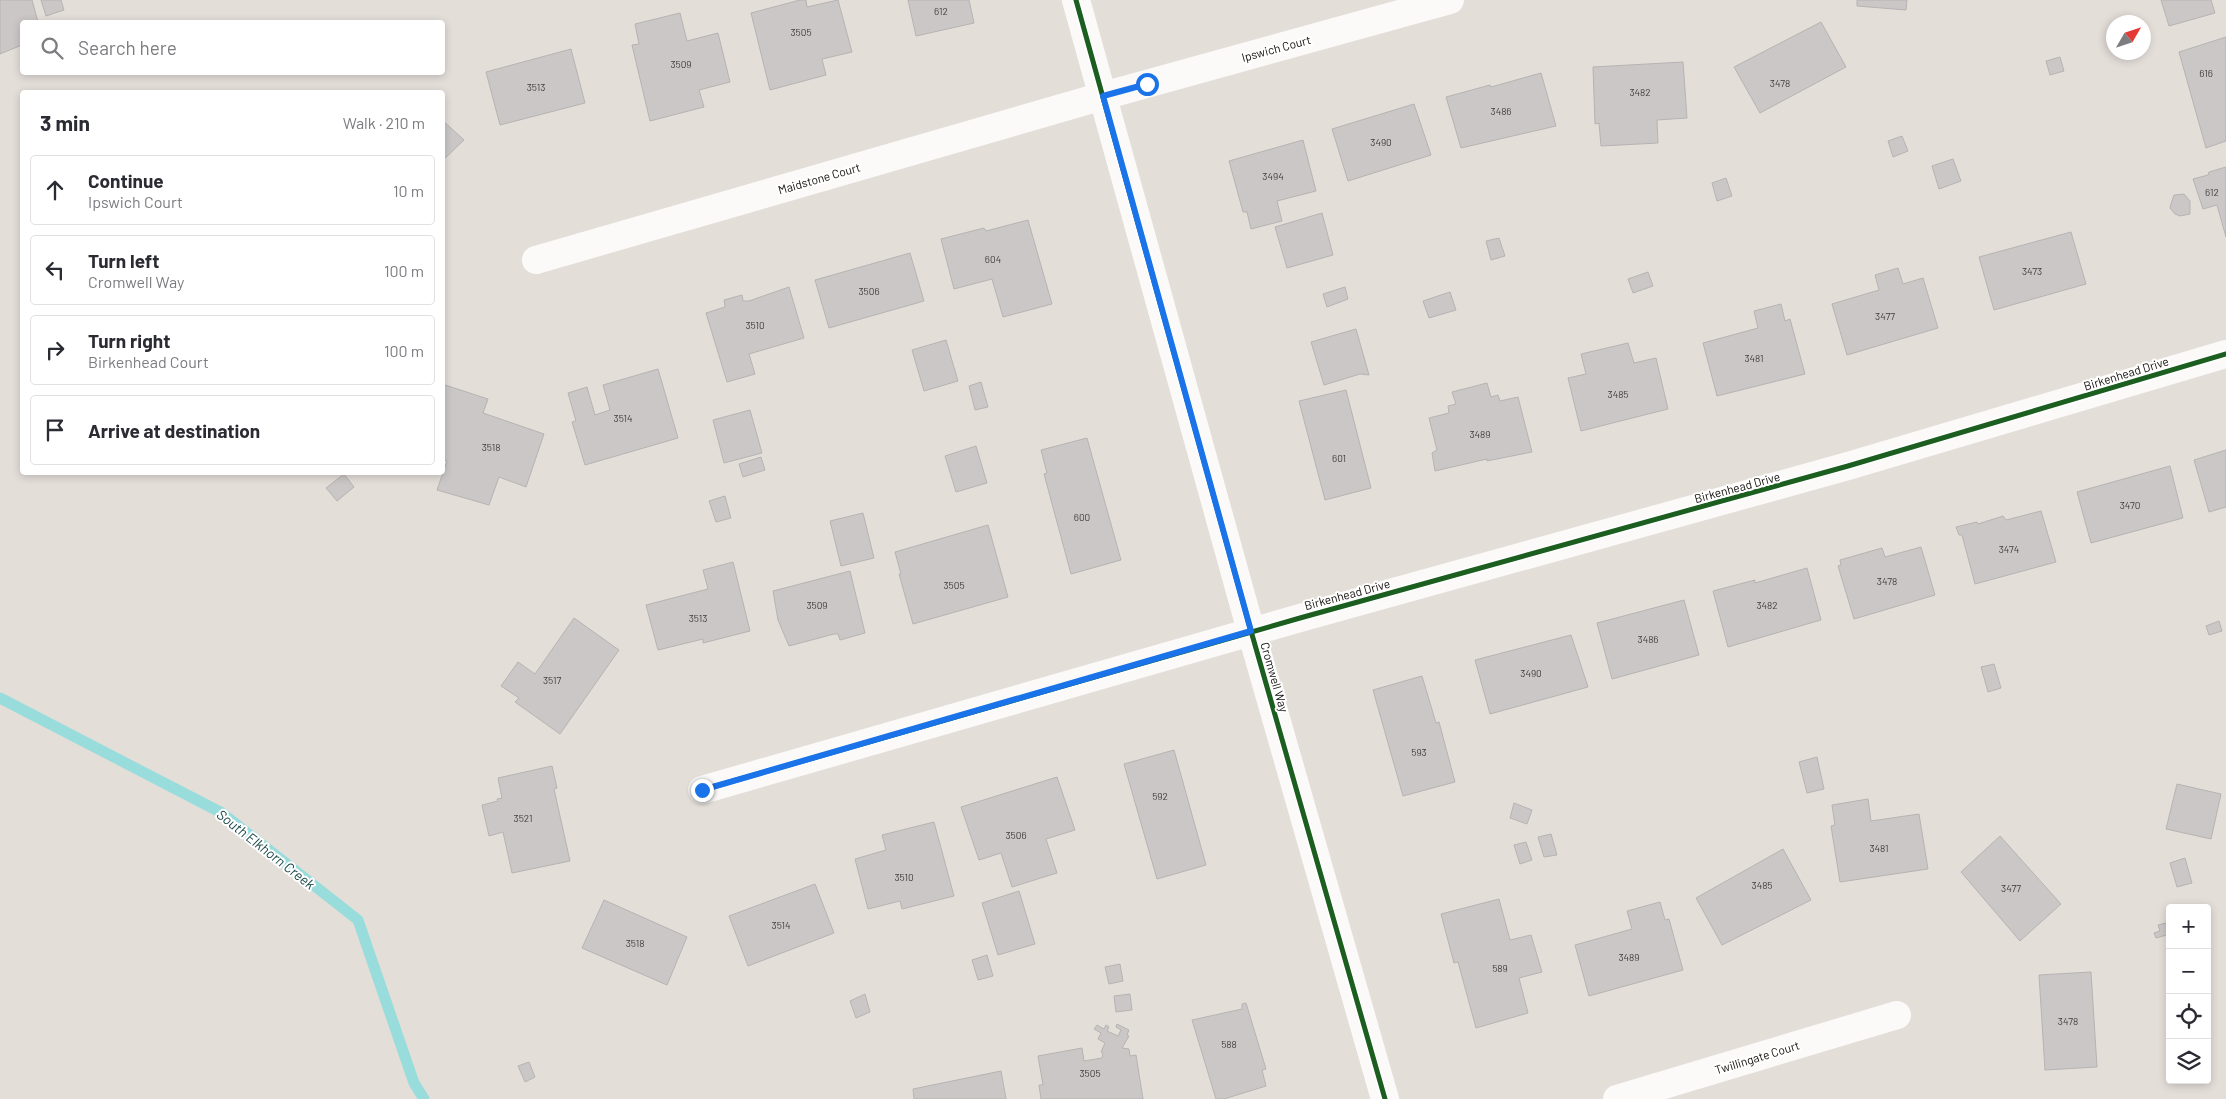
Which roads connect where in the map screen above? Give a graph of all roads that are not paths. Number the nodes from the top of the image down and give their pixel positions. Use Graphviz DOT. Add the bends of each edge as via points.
graph roads {
  1 [pos="1076,0"];
  2 [pos="1450,0"];
  3 [pos="1103,96"];
  4 [pos="536,260"];
  5 [pos="2226,354"];
  6 [pos="1251,631"];
  7 [pos="702,790"];
  8 [pos="1898,1015"];
  9 [pos="1385,1099"];
  10 [pos="1617,1099"];
  1 -- 3 [label="street, Cromwell Way"];
  2 -- 3 [label="street, Ipswich Court"];
  3 -- 4 [label="street, Maidstone Court"];
  3 -- 6 [label="street, Cromwell Way"];
  5 -- 6 [label="street, Birkenhead Drive" via="1848,466"];
  6 -- 7 [label="street, Birkenhead Drive"];
  6 -- 9 [label="street, Cromwell Way"];
  8 -- 10 [label="street, Twillingate Court"];
}
